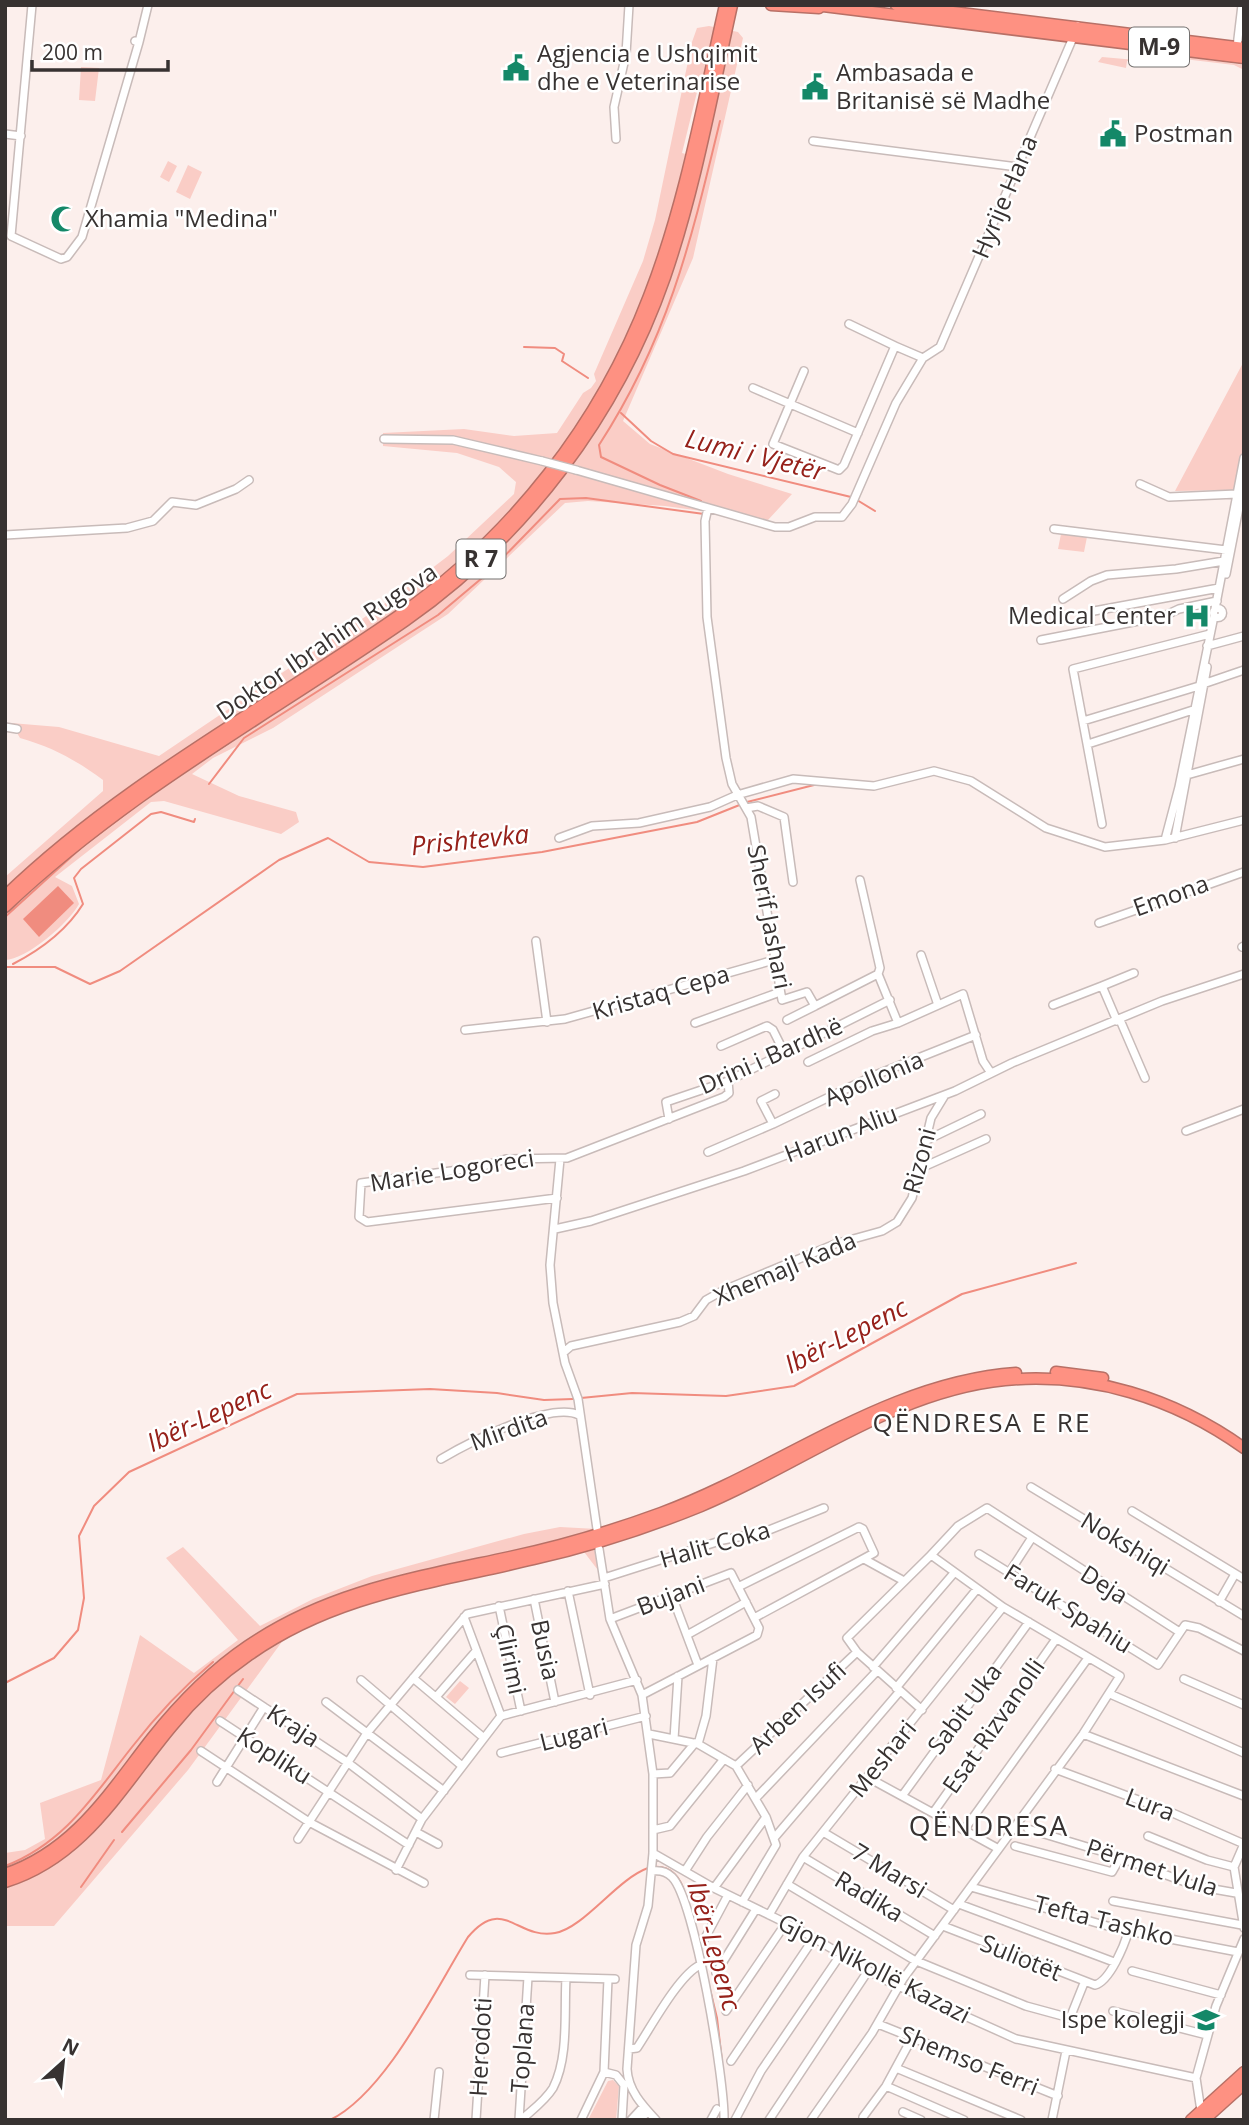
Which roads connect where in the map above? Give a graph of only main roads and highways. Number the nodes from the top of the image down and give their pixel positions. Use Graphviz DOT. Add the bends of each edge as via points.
graph roads {
  1 [pos="724,5"];
  2 [pos="733,5"];
  3 [pos="771,5"];
  4 [pos="815,5"];
  5 [pos="896,5"];
  6 [pos="831,8"];
  7 [pos="1076,31"];
  8 [pos="722,34"];
  9 [pos="1240,47"];
  10 [pos="1244,58"];
  11 [pos="5,896"];
  12 [pos="5,908"];
  13 [pos="1244,1440"];
  14 [pos="1244,1448"];
  15 [pos="5,1874"];
  16 [pos="5,1882"];
  17 [pos="1244,2072"];
  18 [pos="1244,2084"];
  19 [pos="1202,2115"];
  20 [pos="1191,2120"];
  1 -- 8 [label="highway, Doktor Ibrahim Rugova / R 7"];
  2 -- 8 [label="highway, Doktor Ibrahim Rugova / R 7"];
  3 -- 6 [label="highway"];
  4 -- 6 [label="highway, M-9"];
  5 -- 7 [label="highway, M-9"];
  6 -- 7 [label="highway, M-9"];
  7 -- 9 [label="highway, M-9"];
  7 -- 10 [label="highway, M-9"];
  8 -- 11 [label="highway, Doktor Ibrahim Rugova / R 7" via="649,296 601,396 535,491 484,545 423,597 148,779"];
  8 -- 12 [label="highway, Doktor Ibrahim Rugova / R 7" via="680,226 657,299 607,402 547,488 491,550 429,603 153,785 64,854"];
  13 -- 15 [label="highway" via="1171,1399 1089,1376 1003,1374 921,1392 663,1513 545,1549 374,1586 300,1615 245,1648 201,1684 72,1836 41,1858"];
  14 -- 16 [label="highway" via="1168,1405 1088,1382 1003,1381 923,1398 735,1491 644,1528 536,1559 376,1594 292,1628 249,1654 200,1696 78,1842 46,1865"];
  17 -- 19 [label="highway"];
  18 -- 19 [label="highway" via="1214,2111"];
  19 -- 20 [label="highway"];
}
